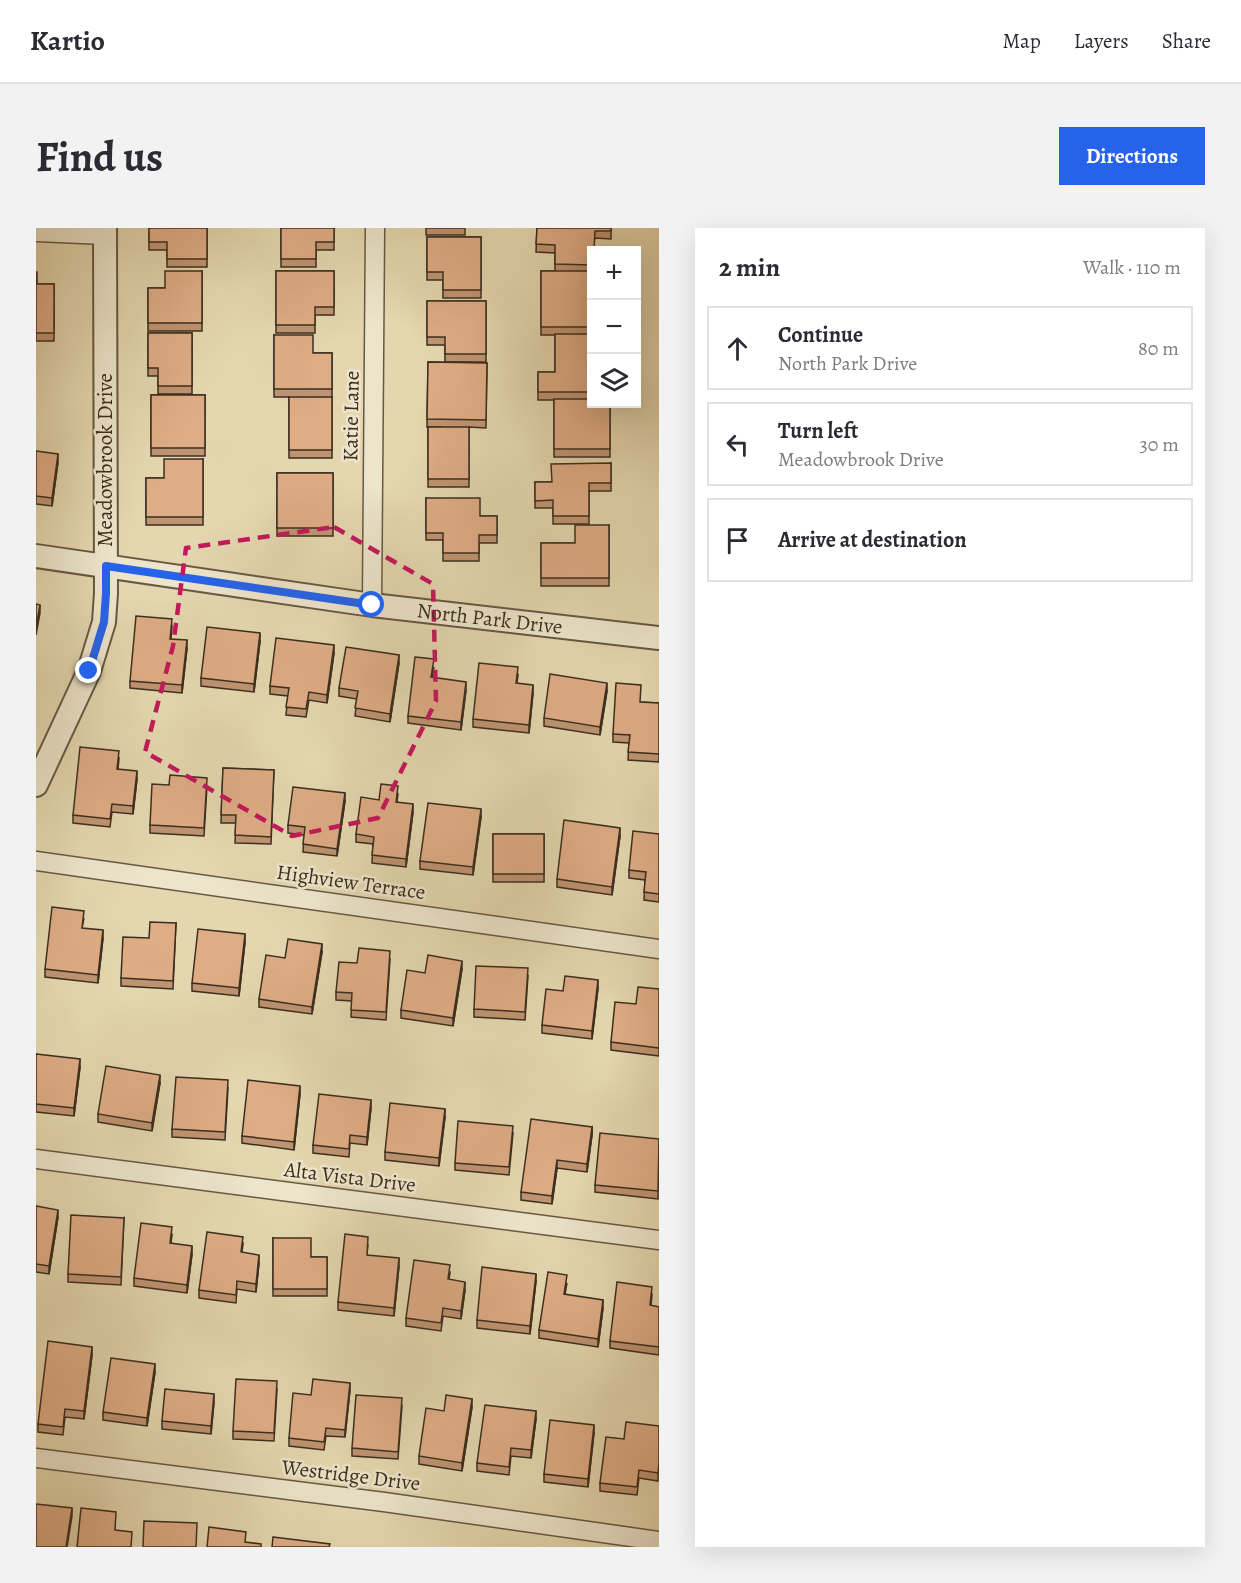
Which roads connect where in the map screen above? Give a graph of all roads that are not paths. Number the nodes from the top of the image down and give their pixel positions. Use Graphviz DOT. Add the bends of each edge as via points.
graph roads {
  1 [pos="375,228"];
  2 [pos="36,232"];
  3 [pos="105,232"];
  4 [pos="36,556"];
  5 [pos="106,566"];
  6 [pos="372,605"];
  7 [pos="659,638"];
  8 [pos="36,785"];
  9 [pos="36,861"];
  10 [pos="659,949"];
  11 [pos="36,1159"];
  12 [pos="659,1240"];
  13 [pos="36,1458"];
  14 [pos="659,1541"];
  1 -- 6 [label="street, Katie Lane"];
  2 -- 3 [label="street"];
  3 -- 5 [label="street, Meadowbrook Drive"];
  4 -- 5 [label="street, North Park Drive"];
  5 -- 6 [label="street, North Park Drive"];
  5 -- 8 [label="street, Meadowbrook Drive" via="104,622 89,671"];
  6 -- 7 [label="street, North Park Drive"];
  9 -- 10 [label="street, Highview Terrace"];
  11 -- 12 [label="street, Alta Vista Drive"];
  13 -- 14 [label="street, Westridge Drive"];
}
